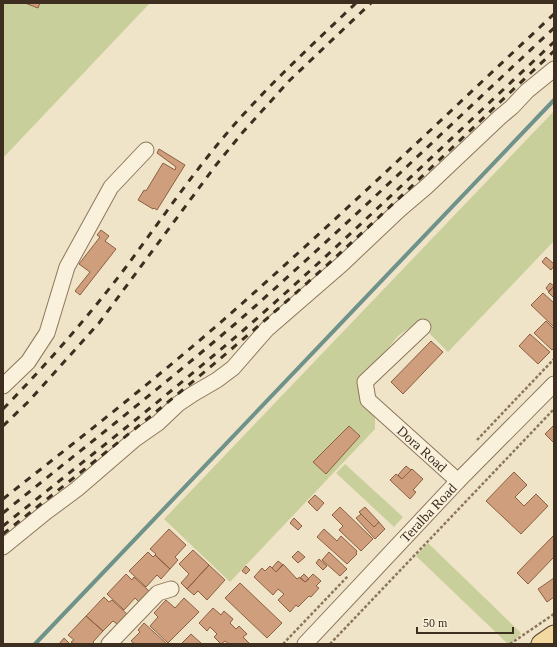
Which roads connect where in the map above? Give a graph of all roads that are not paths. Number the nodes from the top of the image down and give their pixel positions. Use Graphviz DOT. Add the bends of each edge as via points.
graph roads {
  1 [pos="554,68"];
  2 [pos="146,150"];
  3 [pos="423,327"];
  4 [pos="554,384"];
  5 [pos="3,386"];
  6 [pos="458,481"];
  7 [pos="3,547"];
  8 [pos="171,589"];
  9 [pos="554,635"];
  10 [pos="109,644"];
  11 [pos="304,644"];
  12 [pos="541,644"];
  1 -- 7 [label="street" via="342,264 267,329 233,368 178,404 158,423"];
  2 -- 5 [label="street" via="110,187 67,267 47,333 28,362"];
  3 -- 6 [label="street, Dora Road" via="365,382 368,400"];
  4 -- 6 [label="street, Teralba Road"];
  6 -- 11 [label="street, Teralba Road"];
  8 -- 10 [label="street" via="158,594"];
  9 -- 12 [label="main road"];
}
